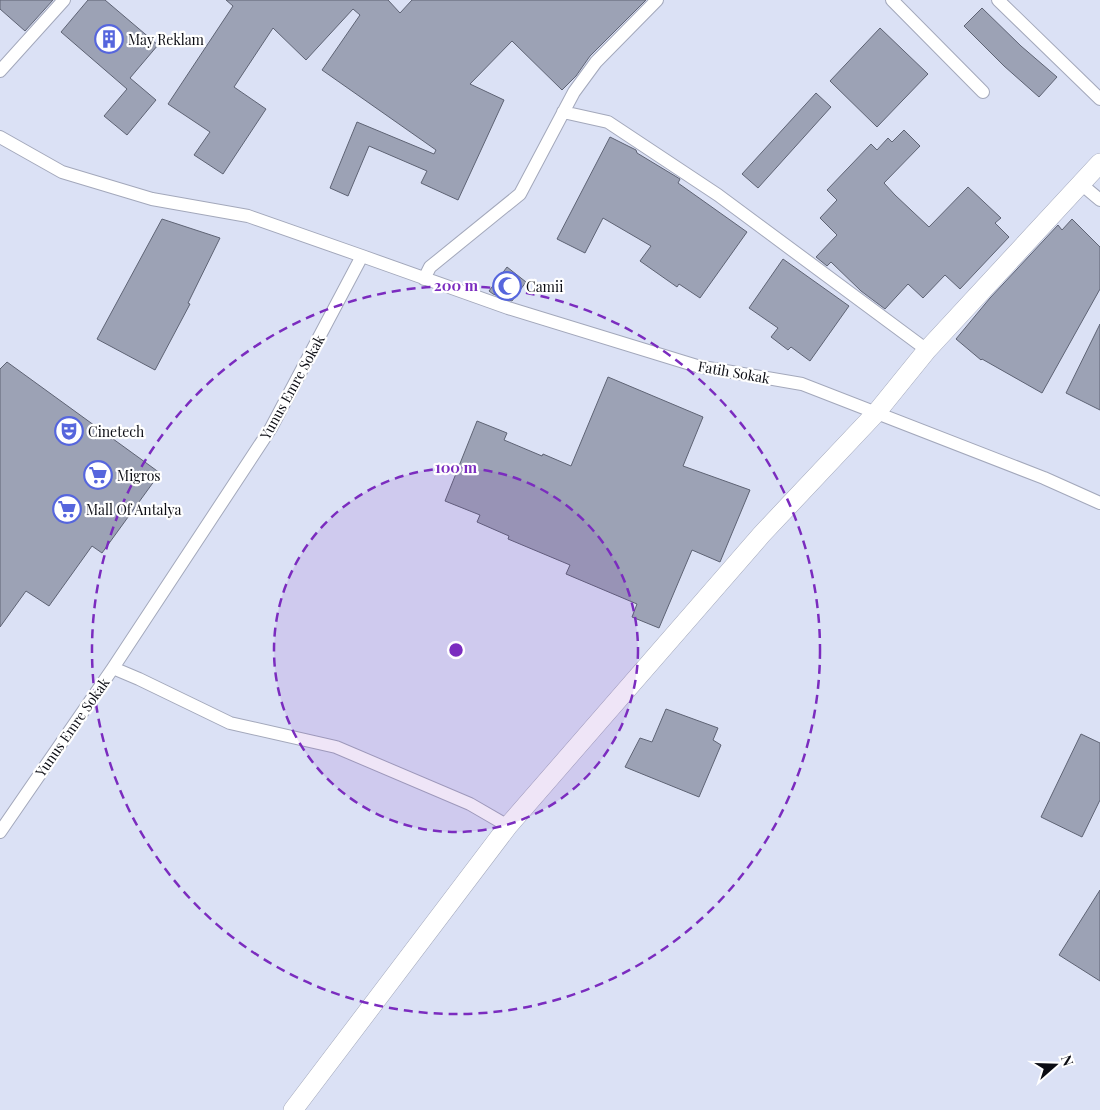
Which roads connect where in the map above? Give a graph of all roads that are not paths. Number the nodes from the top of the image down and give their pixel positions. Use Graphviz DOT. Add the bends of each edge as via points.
graph roads {
  1 [pos="64,0"];
  2 [pos="657,0"];
  3 [pos="892,0"];
  4 [pos="998,0"];
  5 [pos="0,71"];
  6 [pos="984,92"];
  7 [pos="1100,99"];
  8 [pos="563,112"];
  9 [pos="0,137"];
  10 [pos="1100,163"];
  11 [pos="1081,184"];
  12 [pos="1100,200"];
  13 [pos="362,256"];
  14 [pos="424,279"];
  15 [pos="927,350"];
  16 [pos="876,412"];
  17 [pos="1100,503"];
  18 [pos="113,668"];
  19 [pos="508,826"];
  20 [pos="0,832"];
  21 [pos="293,1110"];
  1 -- 5 [label="street"];
  2 -- 8 [label="street" via="596,62"];
  3 -- 6 [label="street"];
  4 -- 7 [label="street"];
  8 -- 14 [label="street" via="520,194 430,267"];
  8 -- 15 [label="street" via="608,122 718,196"];
  9 -- 13 [label="street" via="62,172 152,198 248,216"];
  10 -- 11 [label="street"];
  11 -- 12 [label="street"];
  11 -- 15 [label="street"];
  13 -- 14 [label="street, Fatih Sokak"];
  13 -- 18 [label="street, Yunus Emre Sokak" via="271,428"];
  14 -- 16 [label="street, Fatih Sokak" via="697,366 802,384"];
  15 -- 16 [label="street"];
  16 -- 17 [label="street, Fatih Sokak"];
  16 -- 19 [label="street" via="762,534"];
  18 -- 19 [label="street" via="230,723 336,747 470,804"];
  18 -- 20 [label="street, Yunus Emre Sokak"];
  19 -- 21 [label="street"];
}
